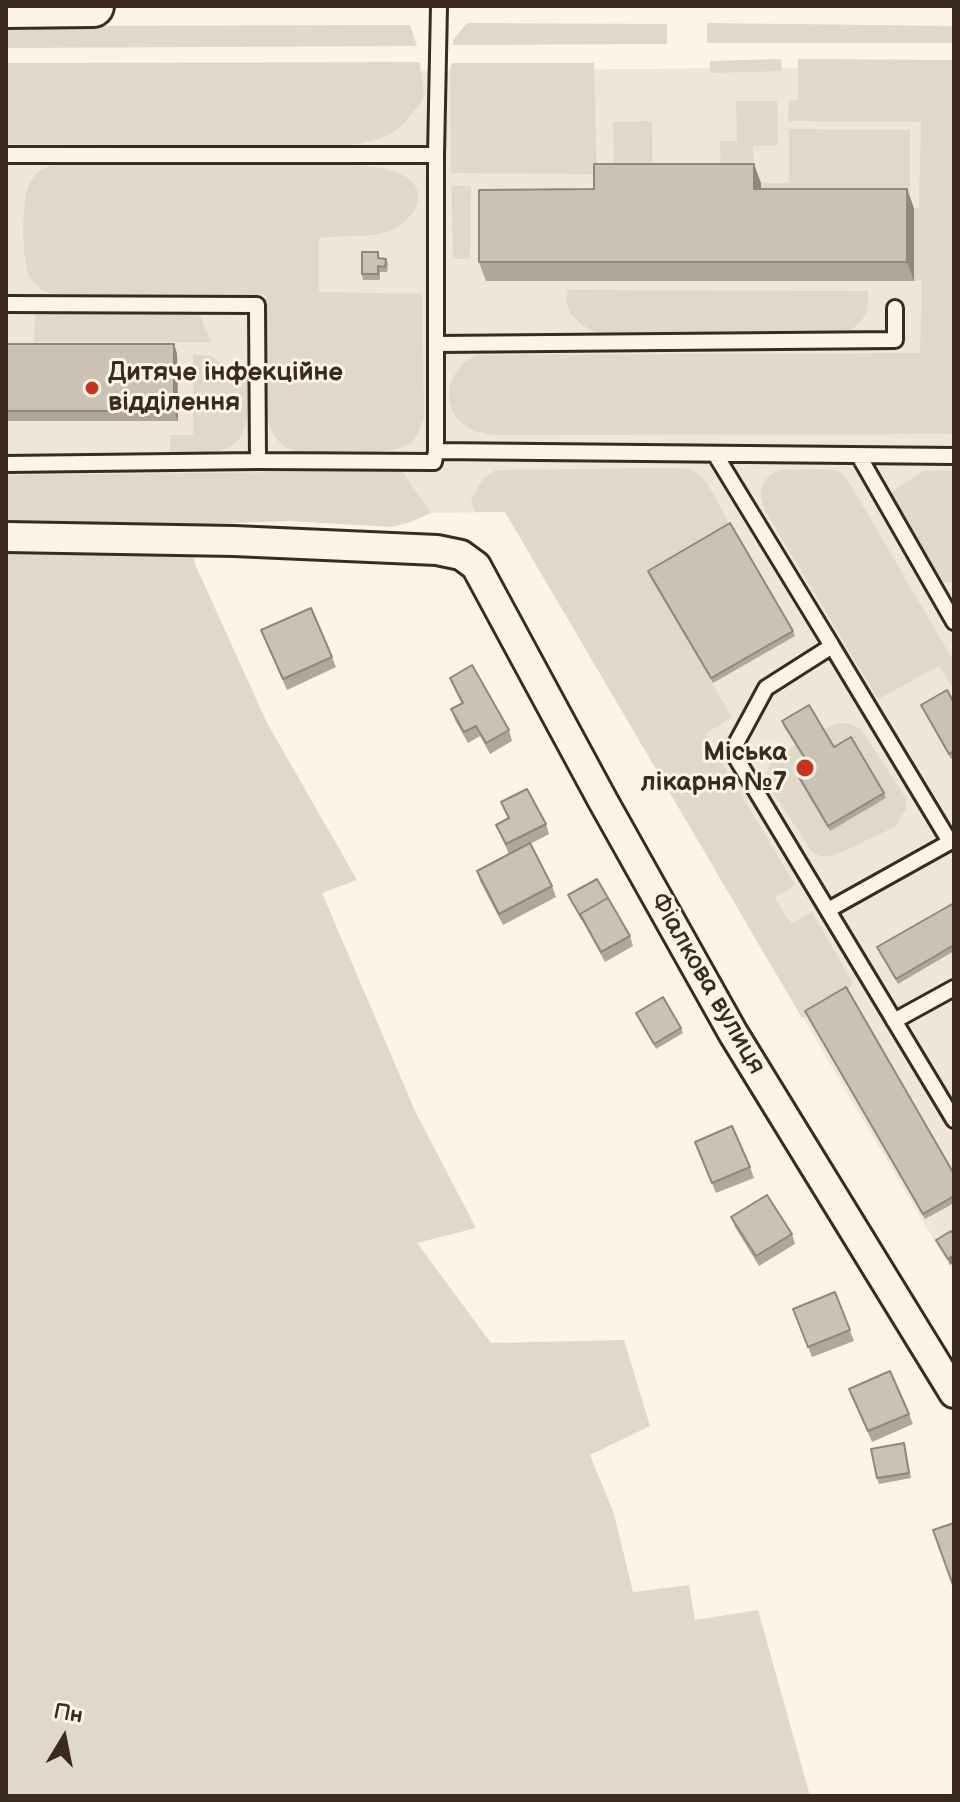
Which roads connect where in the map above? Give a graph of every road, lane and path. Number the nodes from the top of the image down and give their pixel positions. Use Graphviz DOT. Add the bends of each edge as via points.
graph roads {
  1 [pos="47,6"];
  2 [pos="93,6"];
  3 [pos="439,6"];
  4 [pos="6,7"];
  5 [pos="6,155"];
  6 [pos="436,155"];
  7 [pos="6,304"];
  8 [pos="895,308"];
  9 [pos="437,344"];
  10 [pos="436,451"];
  11 [pos="715,454"];
  12 [pos="859,456"];
  13 [pos="954,456"];
  14 [pos="258,461"];
  15 [pos="6,464"];
  16 [pos="6,537"];
  17 [pos="954,622"];
  18 [pos="832,646"];
  19 [pos="828,910"];
  20 [pos="954,988"];
  21 [pos="894,1021"];
  22 [pos="954,1120"];
  23 [pos="954,1393"];
  1 -- 2 [label="street"];
  1 -- 4 [label="street"];
  3 -- 6 [label="lane"];
  5 -- 6 [label="lane"];
  6 -- 9 [label="lane"];
  7 -- 14 [label="lane" via="257,305"];
  8 -- 9 [label="lane" via="895,340"];
  9 -- 10 [label="lane"];
  10 -- 11 [label="lane"];
  10 -- 14 [label="lane" via="434,462"];
  11 -- 12 [label="lane"];
  11 -- 18 [label="lane"];
  12 -- 13 [label="lane"];
  12 -- 17 [label="lane"];
  14 -- 15 [label="lane"];
  16 -- 23 [label="street, Фіалкова вулиця" via="437,550 461,555 476,566 733,1033"];
  18 -- 19 [label="lane" via="766,688 732,751"];
  18 -- 19 [label="lane" via="950,842"];
  19 -- 21 [label="lane"];
  20 -- 21 [label="lane"];
  21 -- 22 [label="lane"];
}
